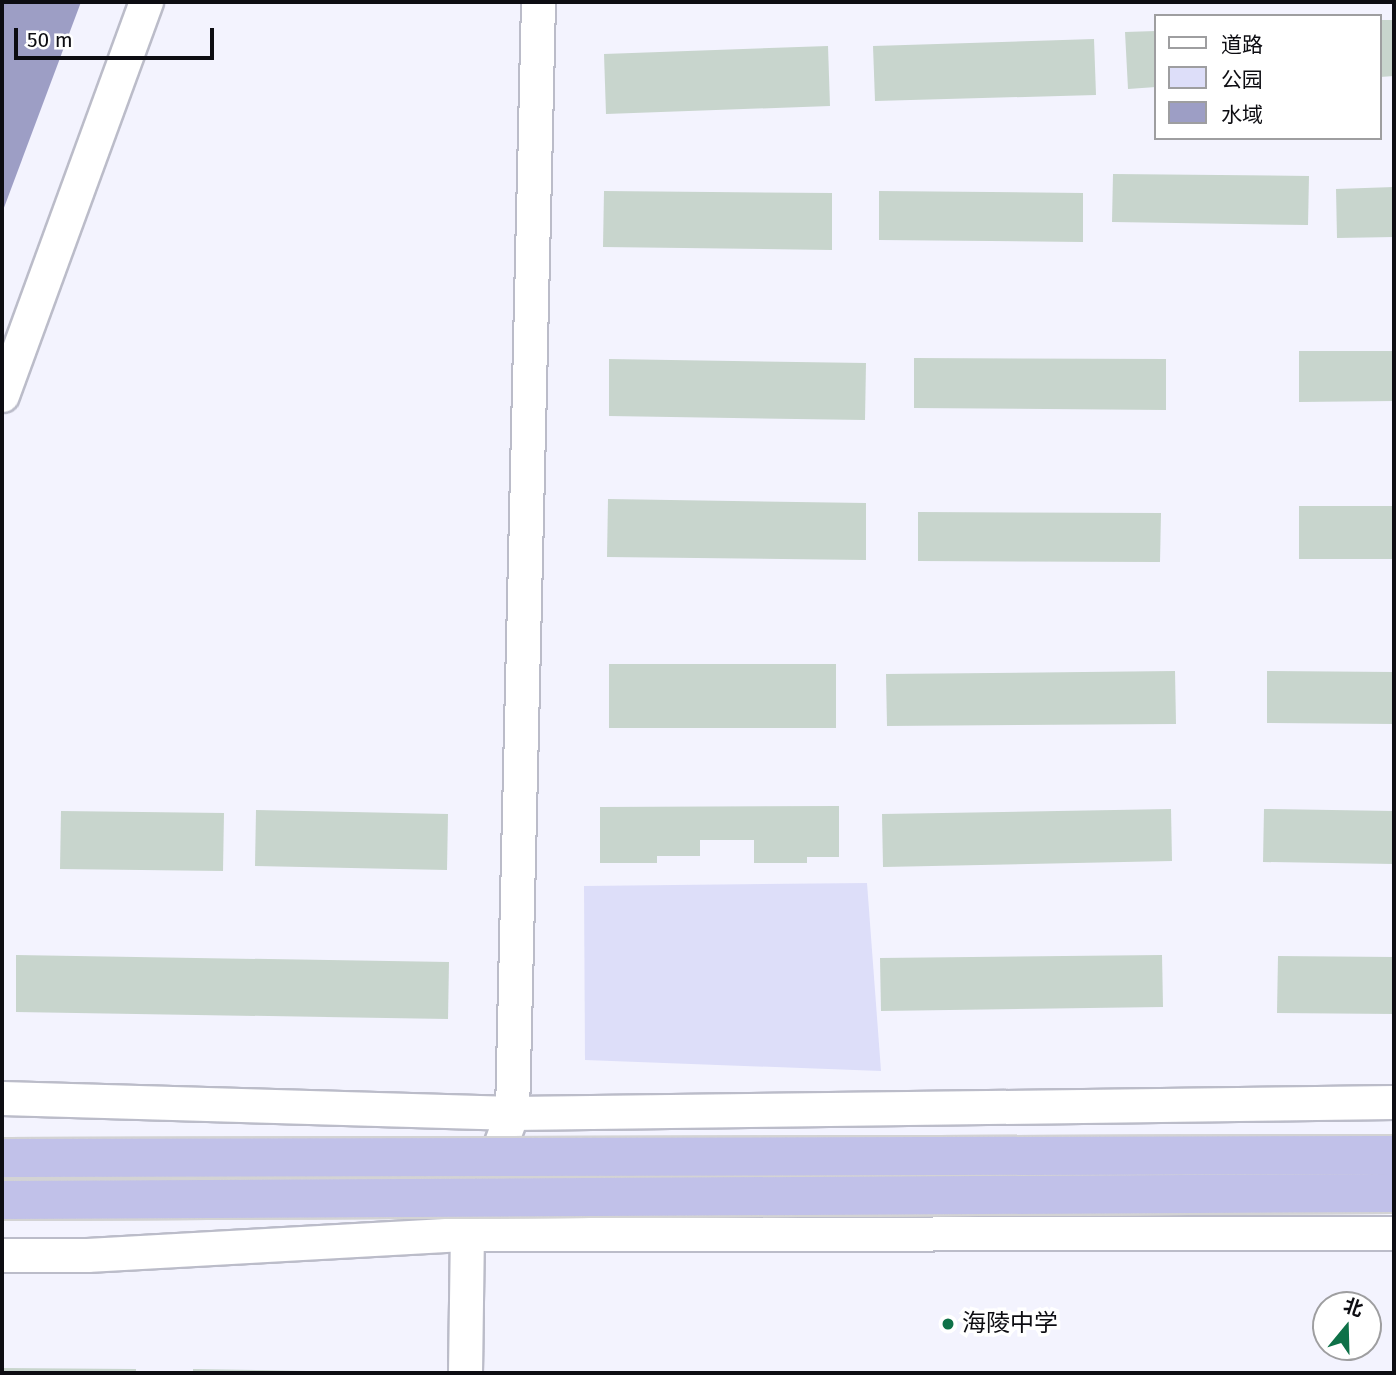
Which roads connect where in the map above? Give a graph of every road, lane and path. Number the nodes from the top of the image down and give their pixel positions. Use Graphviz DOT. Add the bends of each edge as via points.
graph roads {
  1 [pos="146,2"];
  2 [pos="538,2"];
  3 [pos="2,395"];
  4 [pos="2,1098"];
  5 [pos="1394,1101"];
  6 [pos="512,1113"];
  7 [pos="1394,1156"];
  8 [pos="2,1158"];
  9 [pos="1394,1193"];
  10 [pos="2,1200"];
  11 [pos="1394,1233"];
  12 [pos="467,1234"];
  13 [pos="2,1255"];
  14 [pos="465,1373"];
  1 -- 3 [label="street"];
  2 -- 6 [label="street"];
  4 -- 6 [label="street"];
  5 -- 6 [label="street"];
  6 -- 12 [label="street"];
  7 -- 8 [label="main road, bridge"];
  9 -- 10 [label="main road, bridge"];
  11 -- 12 [label="street"];
  12 -- 13 [label="street" via="87,1255"];
  12 -- 14 [label="street"];
}
